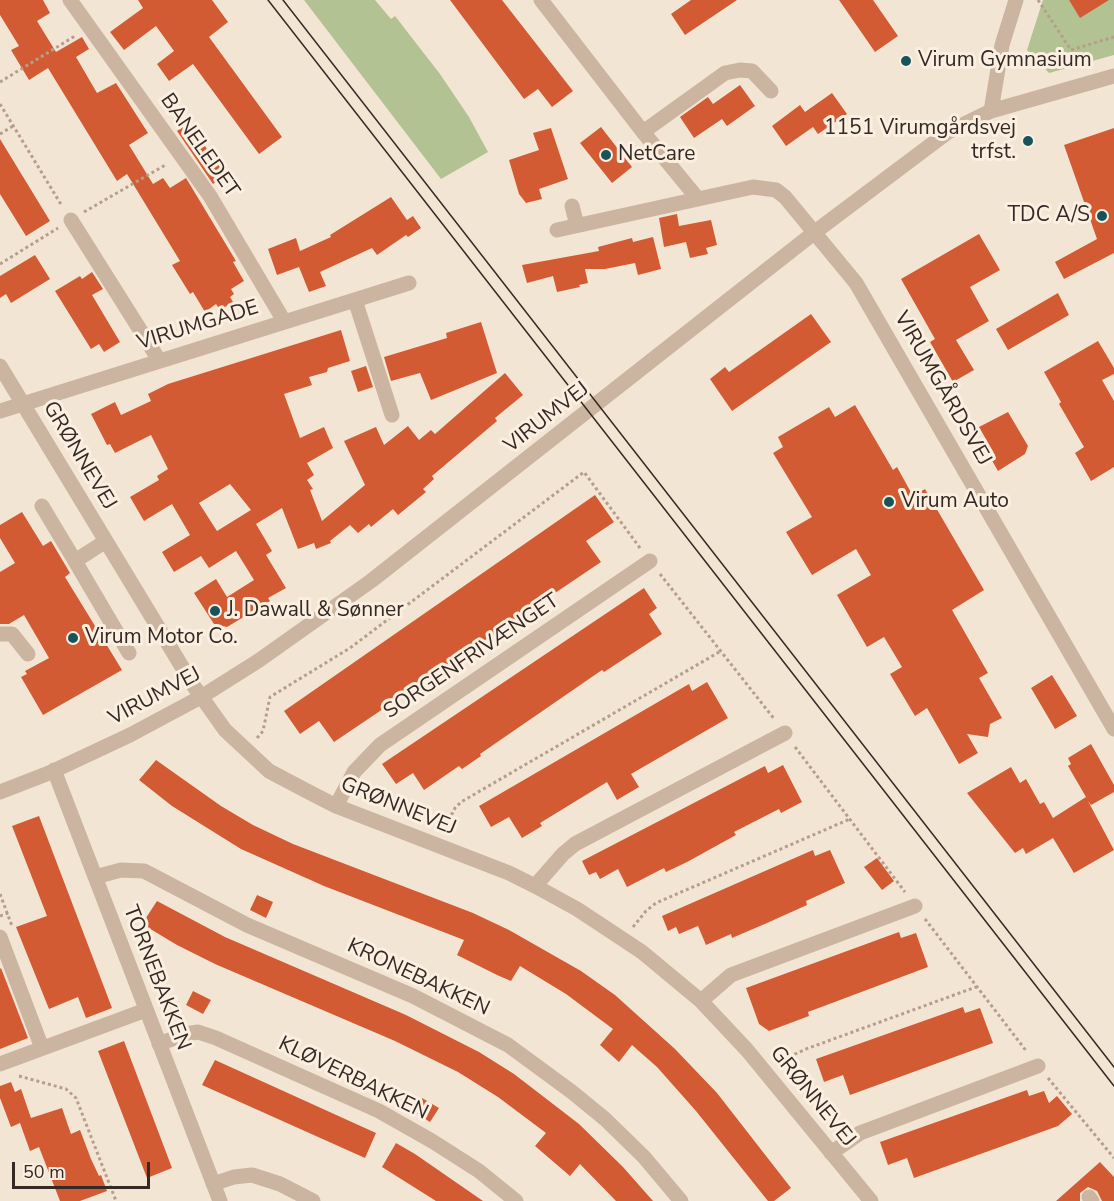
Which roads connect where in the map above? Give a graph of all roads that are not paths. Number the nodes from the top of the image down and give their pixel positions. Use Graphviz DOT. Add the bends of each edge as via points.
graph roads {
  1 [pos="70,0"];
  2 [pos="541,0"];
  3 [pos="1016,0"];
  4 [pos="1114,76"];
  5 [pos="771,90"];
  6 [pos="991,111"];
  7 [pos="643,132"];
  8 [pos="698,199"];
  9 [pos="572,206"];
  10 [pos="71,220"];
  11 [pos="577,225"];
  12 [pos="557,230"];
  13 [pos="815,232"];
  14 [pos="409,283"];
  15 [pos="355,300"];
  16 [pos="284,321"];
  17 [pos="159,360"];
  18 [pos="0,366"];
  19 [pos="22,403"];
  20 [pos="0,411"];
  21 [pos="392,415"];
  22 [pos="42,506"];
  23 [pos="106,541"];
  24 [pos="75,561"];
  25 [pos="650,561"];
  26 [pos="0,634"];
  27 [pos="129,653"];
  28 [pos="28,654"];
  29 [pos="201,697"];
  30 [pos="1114,729"];
  31 [pos="785,733"];
  32 [pos="54,770"];
  33 [pos="0,792"];
  34 [pos="336,806"];
  35 [pos="95,877"];
  36 [pos="536,886"];
  37 [pos="915,906"];
  38 [pos="0,937"];
  39 [pos="701,1001"];
  40 [pos="146,1010"];
  41 [pos="159,1044"];
  42 [pos="42,1048"];
  43 [pos="1038,1066"];
  44 [pos="6,1069"];
  45 [pos="831,1153"];
  46 [pos="213,1184"];
  47 [pos="220,1201"];
  48 [pos="313,1201"];
  49 [pos="516,1201"];
  50 [pos="681,1201"];
  51 [pos="870,1201"];
  1 -- 16 [label="street, BANELEDET" via="210,196"];
  2 -- 7 [label="street"];
  3 -- 6 [label="street" via="1002,45"];
  4 -- 6 [label="street, VIRUMVEJ"];
  5 -- 7 [label="street" via="752,71 725,73"];
  6 -- 13 [label="street, VIRUMVEJ" via="948,132"];
  7 -- 8 [label="street"];
  8 -- 11 [label="street"];
  8 -- 13 [label="street, VIRUMGÅRDSVEJ" via="753,187 776,190"];
  9 -- 11 [label="street"];
  10 -- 17 [label="street"];
  11 -- 12 [label="street"];
  13 -- 29 [label="street, VIRUMVEJ" via="372,582"];
  13 -- 30 [label="street, VIRUMGÅRDSVEJ" via="856,283"];
  14 -- 15 [label="street, VIRUMGADE"];
  15 -- 16 [label="street, VIRUMGADE"];
  15 -- 21 [label="street"];
  16 -- 17 [label="street, VIRUMGADE"];
  17 -- 19 [label="street, VIRUMGADE"];
  18 -- 19 [label="street, GRØNNEVEJ"];
  19 -- 20 [label="street, VIRUMGADE"];
  19 -- 23 [label="street, GRØNNEVEJ"];
  22 -- 24 [label="street"];
  23 -- 24 [label="street"];
  23 -- 29 [label="street, GRØNNEVEJ"];
  24 -- 27 [label="street"];
  25 -- 34 [label="street, SORGENFRIVÆNGET" via="380,745 354,772"];
  26 -- 28 [label="street" via="12,634"];
  29 -- 32 [label="street, VIRUMVEJ"];
  29 -- 34 [label="street, GRØNNEVEJ" via="225,730 269,771"];
  31 -- 36 [label="street" via="575,844"];
  32 -- 33 [label="street, VIRUMVEJ"];
  32 -- 35 [label="street, TORNEBAKKEN"];
  34 -- 36 [label="street, GRØNNEVEJ"];
  35 -- 40 [label="street, TORNEBAKKEN"];
  35 -- 50 [label="street, KRONEBAKKEN" via="121,870 144,871 248,925 413,996 508,1045 605,1119"];
  36 -- 39 [label="street, GRØNNEVEJ" via="642,952"];
  37 -- 39 [label="street" via="731,975"];
  38 -- 42 [label="street"];
  39 -- 45 [label="street, GRØNNEVEJ" via="747,1050"];
  40 -- 41 [label="street, TORNEBAKKEN"];
  40 -- 42 [label="street"];
  41 -- 46 [label="street, TORNEBAKKEN"];
  41 -- 49 [label="street, KLØVERBAKKEN" via="198,1032 225,1041 388,1116 479,1171"];
  42 -- 44 [label="street"];
  43 -- 45 [label="street" via="860,1133"];
  45 -- 51 [label="street, GRØNNEVEJ"];
  46 -- 47 [label="street, TORNEBAKKEN"];
  46 -- 48 [label="street" via="252,1175"];
}
